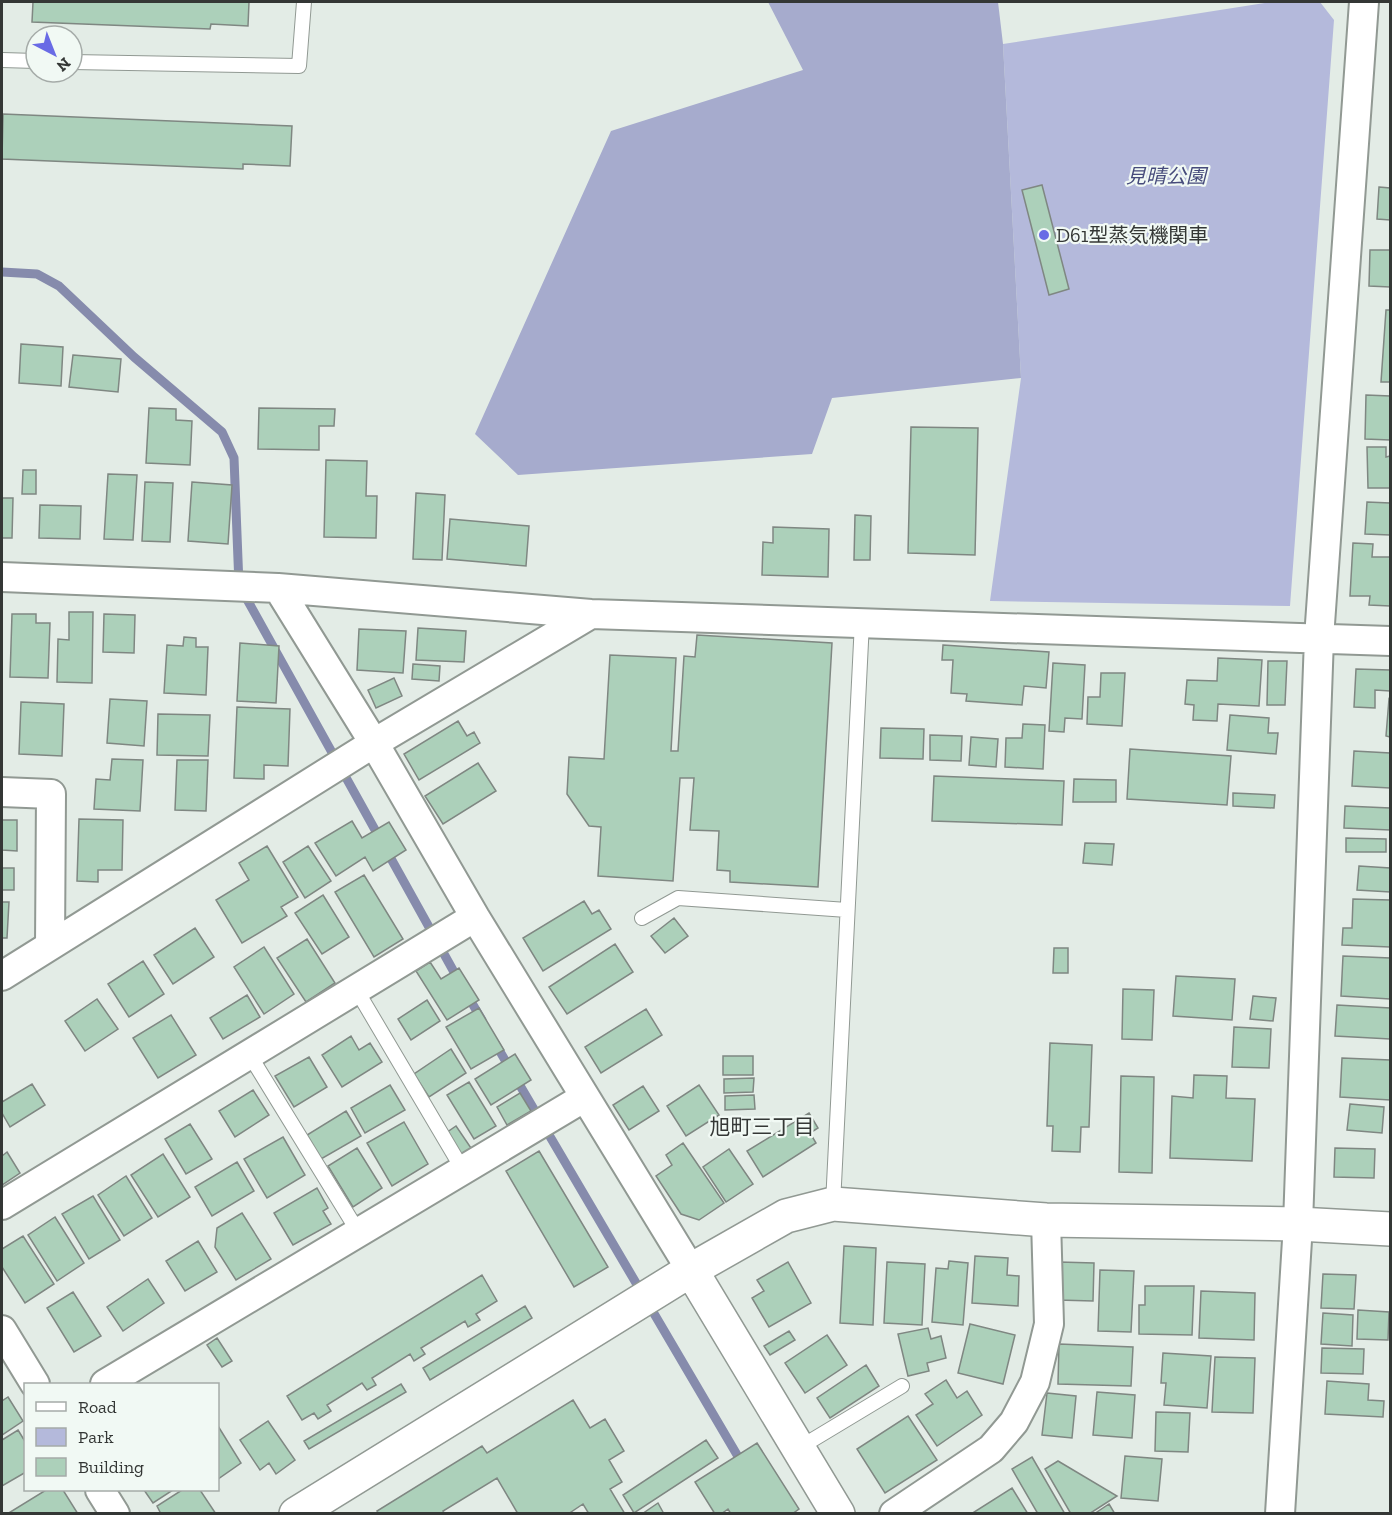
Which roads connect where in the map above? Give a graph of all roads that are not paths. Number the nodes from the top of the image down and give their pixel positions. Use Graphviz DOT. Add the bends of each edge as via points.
graph roads {
  1 [pos="304,2"];
  2 [pos="1364,2"];
  3 [pos="2,60"];
  4 [pos="24,61"];
  5 [pos="84,62"];
  6 [pos="2,577"];
  7 [pos="278,588"];
  8 [pos="591,614"];
  9 [pos="862,622"];
  10 [pos="1319,638"];
  11 [pos="1390,641"];
  12 [pos="374,742"];
  13 [pos="2,792"];
  14 [pos="847,910"];
  15 [pos="475,917"];
  16 [pos="642,918"];
  17 [pos="50,945"];
  18 [pos="2,976"];
  19 [pos="356,989"];
  20 [pos="249,1054"];
  21 [pos="585,1097"];
  22 [pos="463,1170"];
  23 [pos="832,1204"];
  24 [pos="2,1205"];
  25 [pos="1046,1220"];
  26 [pos="1298,1224"];
  27 [pos="1390,1229"];
  28 [pos="359,1233"];
  29 [pos="691,1270"];
  30 [pos="2,1333"];
  31 [pos="34,1383"];
  32 [pos="107,1383"];
  33 [pos="902,1386"];
  34 [pos="799,1448"];
  35 [pos="101,1491"];
  36 [pos="115,1514"];
  37 [pos="296,1514"];
  38 [pos="838,1514"];
  39 [pos="894,1514"];
  40 [pos="1280,1514"];
  1 -- 5 [label="lane" via="299,66"];
  2 -- 10 [label="street"];
  3 -- 4 [label="lane"];
  6 -- 7 [label="street"];
  7 -- 8 [label="street"];
  7 -- 12 [label="street"];
  8 -- 9 [label="street"];
  8 -- 12 [label="street"];
  9 -- 10 [label="street"];
  9 -- 14 [label="lane"];
  10 -- 11 [label="street"];
  10 -- 26 [label="street"];
  12 -- 15 [label="street"];
  12 -- 17 [label="street"];
  13 -- 17 [label="street" via="51,794"];
  14 -- 16 [label="lane" via="678,898"];
  14 -- 23 [label="lane"];
  15 -- 19 [label="street"];
  15 -- 21 [label="street"];
  17 -- 18 [label="street"];
  19 -- 20 [label="street"];
  19 -- 22 [label="lane"];
  20 -- 24 [label="street"];
  20 -- 28 [label="lane"];
  21 -- 22 [label="street"];
  21 -- 29 [label="street"];
  22 -- 28 [label="street"];
  23 -- 25 [label="street"];
  23 -- 29 [label="street" via="786,1216"];
  25 -- 26 [label="street"];
  25 -- 39 [label="street" via="1049,1324 1035,1382 1014,1422 991,1449"];
  26 -- 27 [label="street"];
  26 -- 40 [label="street"];
  28 -- 32 [label="street"];
  29 -- 34 [label="street"];
  29 -- 37 [label="street"];
  30 -- 31 [label="street"];
  33 -- 34 [label="lane"];
  34 -- 38 [label="street"];
  35 -- 36 [label="street"];
}
